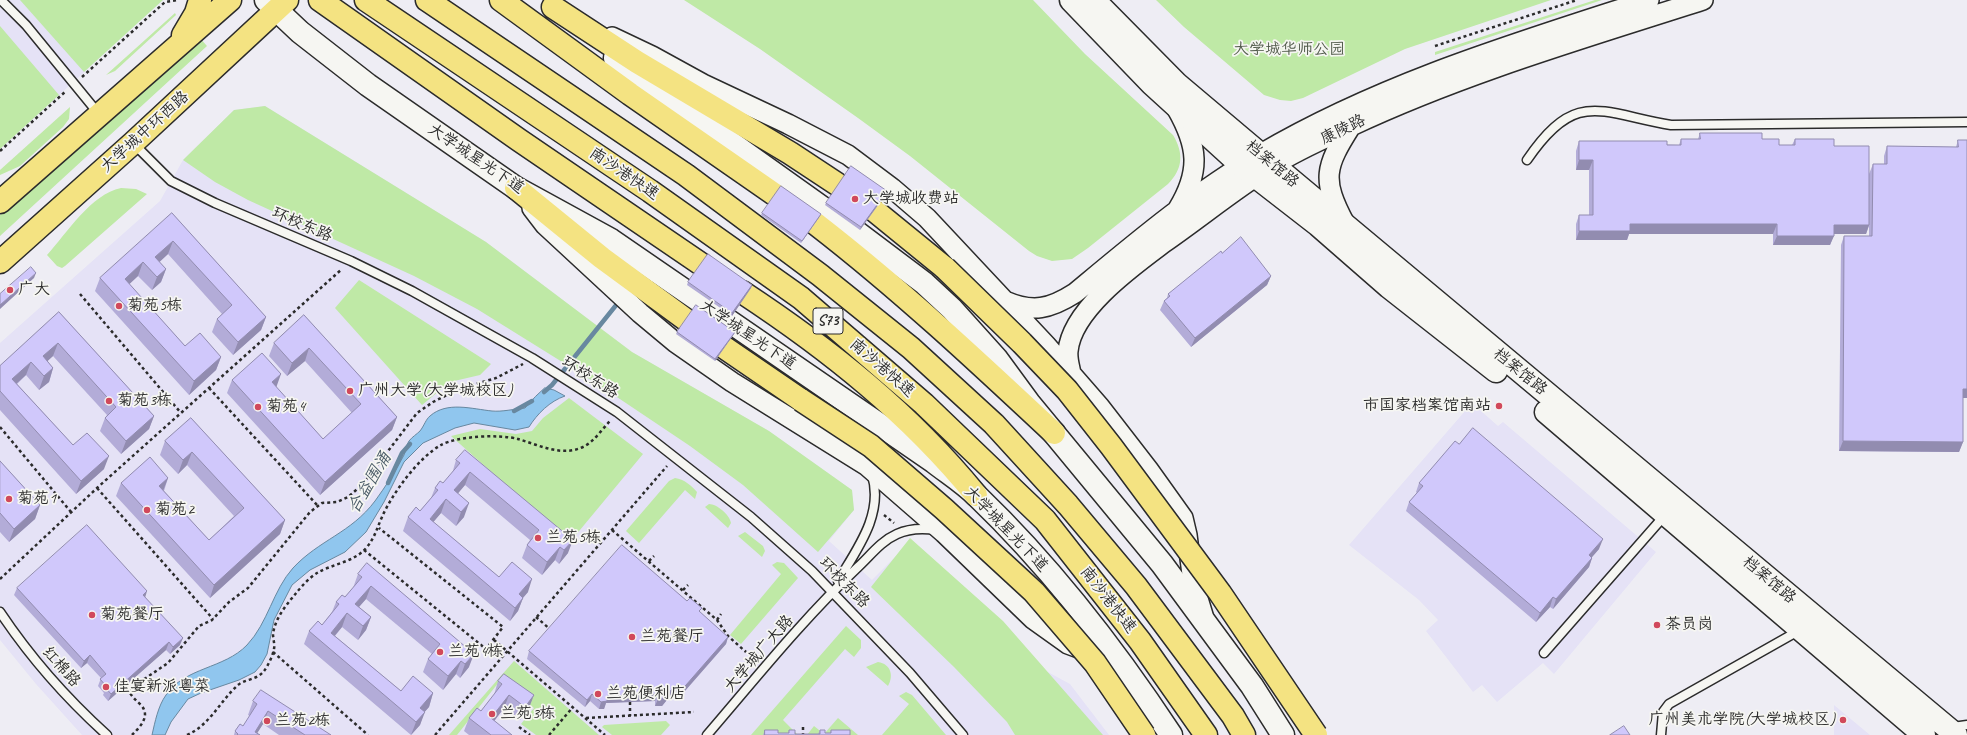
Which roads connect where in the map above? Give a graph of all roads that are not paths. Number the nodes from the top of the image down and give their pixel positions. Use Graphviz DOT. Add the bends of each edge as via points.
graph roads {
  1 [pos="2,0"];
  2 [pos="200,0"];
  3 [pos="230,0"];
  4 [pos="320,0"];
  5 [pos="366,0"];
  6 [pos="426,0"];
  7 [pos="501,0"];
  8 [pos="1071,0"];
  9 [pos="1094,0"];
  10 [pos="1649,0"];
  11 [pos="1703,0"];
  12 [pos="277,3"];
  13 [pos="548,3"];
  14 [pos="174,50"];
  15 [pos="1174,104"];
  16 [pos="100,115"];
  17 [pos="1967,122"];
  18 [pos="1352,126"];
  19 [pos="133,143"];
  20 [pos="1527,160"];
  21 [pos="1258,166"];
  22 [pos="837,184"];
  23 [pos="516,188"];
  24 [pos="774,194"];
  25 [pos="0,202"];
  26 [pos="875,211"];
  27 [pos="1176,212"];
  28 [pos="816,224"];
  29 [pos="1346,227"];
  30 [pos="0,262"];
  31 [pos="701,264"];
  32 [pos="742,292"];
  33 [pos="1004,300"];
  34 [pos="685,319"];
  35 [pos="725,348"];
  36 [pos="1071,374"];
  37 [pos="1054,433"];
  38 [pos="867,466"];
  39 [pos="976,495"];
  40 [pos="1665,514"];
  41 [pos="944,533"];
  42 [pos="832,591"];
  43 [pos="0,612"];
  44 [pos="1204,619"];
  45 [pos="1801,630"];
  46 [pos="1544,653"];
  47 [pos="1118,660"];
  48 [pos="1967,725"];
  49 [pos="1951,731"];
  50 [pos="1922,733"];
  51 [pos="107,735"];
  52 [pos="707,735"];
  53 [pos="963,735"];
  54 [pos="1144,735"];
  55 [pos="1171,735"];
  56 [pos="1206,735"];
  57 [pos="1244,735"];
  58 [pos="1283,735"];
  59 [pos="1316,735"];
  60 [pos="1661,735"];
  1 -- 16 [label="lane" via="45,47"];
  2 -- 14 [label="main road" via="192,22"];
  3 -- 14 [label="main road"];
  4 -- 31 [label="main road"];
  5 -- 56 [label="main road, 南沙港快速 / S73" via="650,191 801,298 924,404 1045,520 1140,641"];
  6 -- 57 [label="main road, 南沙港快速 / S73" via="686,175 820,275 911,348 994,424 1068,505 1136,586 1233,716"];
  7 -- 24 [label="main road"];
  8 -- 15 [label="main road, 档案馆路" via="1120,53"];
  9 -- 21 [label="main road, 档案馆路"];
  10 -- 21 [label="street, 康陵路" via="1510,44 1416,78 1326,119"];
  11 -- 18 [label="street, 康陵路" via="1476,74 1432,90"];
  12 -- 19 [label="main road, 大学城中环西路"];
  12 -- 23 [label="main road, 大学城星光下道" via="300,32 368,84"];
  13 -- 22 [label="main road" via="637,62"];
  13 -- 33 [label="street" via="848,156 910,202"];
  13 -- 37 [label="main road" via="646,82 924,283 952,309 996,358"];
  14 -- 16 [label="main road"];
  15 -- 21 [label="main road, 档案馆路"];
  15 -- 27 [label="street" via="1192,139 1194,154 1191,182"];
  16 -- 25 [label="main road"];
  17 -- 20 [label="lane" via="1671,125 1644,121 1609,111 1592,110 1568,117 1558,124 1541,140"];
  18 -- 21 [label="street, 康陵路"];
  18 -- 29 [label="street" via="1337,148 1329,171 1332,200"];
  19 -- 30 [label="main road, 大学城中环西路"];
  19 -- 42 [label="lane, 环校东路" via="171,182 351,260 419,294 577,386 617,412 751,517"];
  21 -- 27 [label="street, 康陵路"];
  21 -- 29 [label="main road, 档案馆路"];
  21 -- 36 [label="street, 康陵路" via="1108,288 1086,311 1070,338 1067,353"];
  21 -- 40 [label="main road, 档案馆路" via="1318,225 1435,324 1515,385"];
  23 -- 34 [label="main road" via="602,258"];
  23 -- 38 [label="street" via="545,225 665,335 732,382"];
  23 -- 39 [label="main road, 大学城星光下道" via="610,240 934,462"];
  26 -- 59 [label="main road, bridge" via="945,268 1067,390 1220,593"];
  27 -- 33 [label="street, 康陵路" via="1062,301 1051,306 1027,308"];
  28 -- 37 [label="main road" via="919,309"];
  29 -- 49 [label="main road, 档案馆路"];
  32 -- 39 [label="main road" via="877,391 949,461"];
  33 -- 36 [label="street"];
  35 -- 54 [label="main road, bridge" via="871,446 1034,592 1095,663"];
  36 -- 44 [label="street" via="1100,407 1183,518 1188,535 1193,582"];
  37 -- 44 [label="main road"];
  38 -- 41 [label="street"];
  38 -- 42 [label="lane, 大学城广大路" via="875,483 875,506 861,541"];
  39 -- 47 [label="main road, 大学城星光下道" via="1062,588"];
  40 -- 45 [label="main road, 档案馆路"];
  40 -- 46 [label="lane"];
  41 -- 42 [label="lane, 大学城广大路" via="916,528 896,534 876,549"];
  41 -- 47 [label="street" via="1015,603 1053,635 1068,644"];
  42 -- 52 [label="lane, 大学城广大路"];
  42 -- 53 [label="lane, 环校东路" via="910,673"];
  43 -- 51 [label="lane, 红棉路" via="39,666"];
  44 -- 58 [label="main road"];
  45 -- 50 [label="main road, 档案馆路"];
  45 -- 60 [label="lane" via="1669,704 1663,712"];
  47 -- 55 [label="main road, 大学城星光下道"];
  48 -- 49 [label="lane"];
  49 -- 50 [label="lane"];
}
